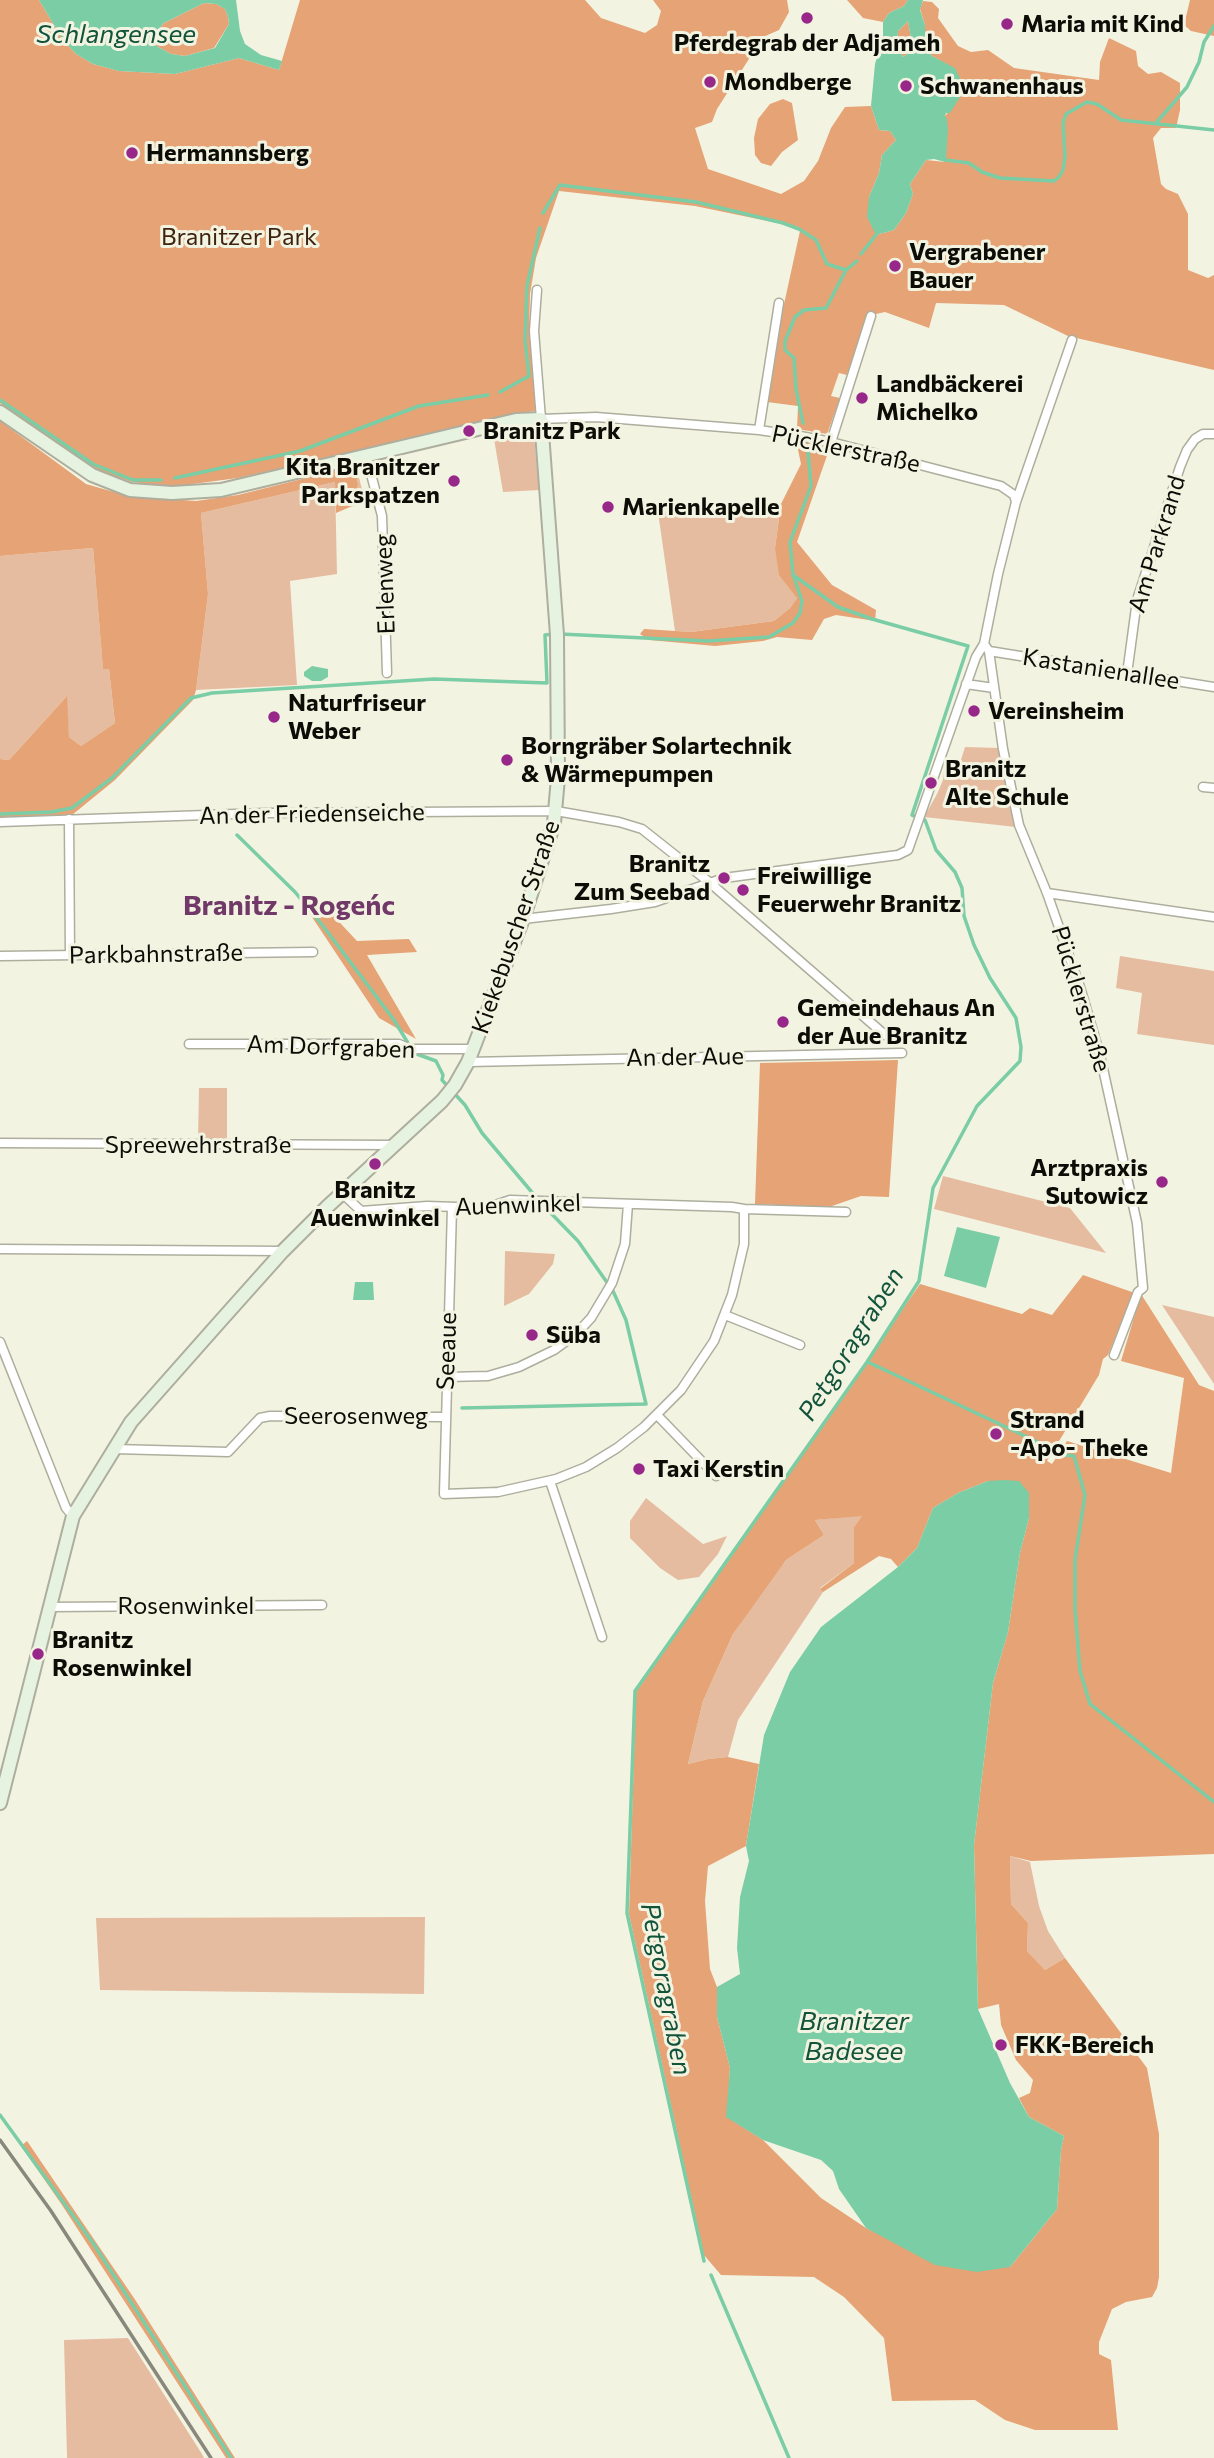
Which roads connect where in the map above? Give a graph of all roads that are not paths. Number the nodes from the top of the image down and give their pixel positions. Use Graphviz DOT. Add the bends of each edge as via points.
graph roads {
  1 [pos="537,290"];
  2 [pos="779,303"];
  3 [pos="871,316"];
  4 [pos="1072,340"];
  5 [pos="0,412"];
  6 [pos="541,419"];
  7 [pos="759,430"];
  8 [pos="1214,435"];
  9 [pos="831,442"];
  10 [pos="366,455"];
  11 [pos="1016,502"];
  12 [pos="987,648"];
  13 [pos="387,673"];
  14 [pos="1127,674"];
  15 [pos="966,684"];
  16 [pos="1214,687"];
  17 [pos="994,688"];
  18 [pos="1203,787"];
  19 [pos="1214,788"];
  20 [pos="556,811"];
  21 [pos="69,819"];
  22 [pos="0,822"];
  23 [pos="709,882"];
  24 [pos="1047,893"];
  25 [pos="1214,917"];
  26 [pos="523,919"];
  27 [pos="313,953"];
  28 [pos="70,955"];
  29 [pos="0,956"];
  30 [pos="885,1035"];
  31 [pos="189,1044"];
  32 [pos="902,1053"];
  33 [pos="471,1056"];
  34 [pos="0,1143"];
  35 [pos="396,1145"];
  36 [pos="342,1193"];
  37 [pos="628,1205"];
  38 [pos="452,1208"];
  39 [pos="744,1209"];
  40 [pos="846,1212"];
  41 [pos="0,1249"];
  42 [pos="283,1251"];
  43 [pos="725,1315"];
  44 [pos="0,1342"];
  45 [pos="800,1345"];
  46 [pos="1114,1355"];
  47 [pos="447,1377"];
  48 [pos="657,1415"];
  49 [pos="445,1417"];
  50 [pos="114,1448"];
  51 [pos="716,1476"];
  52 [pos="550,1480"];
  53 [pos="73,1516"];
  54 [pos="322,1605"];
  55 [pos="50,1607"];
  56 [pos="602,1637"];
  57 [pos="0,1803"];
  1 -- 6 [label="street" via="534,331"];
  2 -- 7 [label="street"];
  3 -- 9 [label="street"];
  4 -- 11 [label="street"];
  5 -- 10 [label="street" via="92,475 151,493 221,490"];
  6 -- 7 [label="street, Pücklerstraße" via="596,417"];
  6 -- 10 [label="street" via="516,420"];
  6 -- 20 [label="street, Kiekebuscher Straße" via="557,635"];
  7 -- 9 [label="street, Pücklerstraße"];
  8 -- 14 [label="street, Am Parkrand" via="1195,439 1180,467 1137,600"];
  9 -- 11 [label="street, Pücklerstraße" via="1001,486"];
  10 -- 13 [label="street, Erlenweg" via="382,516"];
  11 -- 12 [label="street" via="987,624"];
  12 -- 14 [label="street, Kastanienallee"];
  12 -- 15 [label="street" via="976,657"];
  12 -- 17 [label="street, Pücklerstraße"];
  14 -- 16 [label="street, Kastanienallee"];
  15 -- 17 [label="street"];
  15 -- 23 [label="street" via="908,850"];
  17 -- 24 [label="street, Pücklerstraße" via="1019,825"];
  18 -- 19 [label="street"];
  20 -- 21 [label="street, An der Friedenseiche"];
  20 -- 23 [label="street, An der Friedenseiche" via="642,830"];
  20 -- 26 [label="street, Kiekebuscher Straße"];
  21 -- 22 [label="street, An der Friedenseiche"];
  21 -- 28 [label="street"];
  23 -- 26 [label="street" via="654,902"];
  23 -- 30 [label="street, An der Friedenseiche"];
  24 -- 25 [label="street"];
  24 -- 46 [label="street, Pücklerstraße" via="1100,1055 1137,1223 1143,1288"];
  26 -- 33 [label="street, Kiekebuscher Straße"];
  27 -- 28 [label="street, Parkbahnstraße"];
  28 -- 29 [label="street, Parkbahnstraße"];
  31 -- 33 [label="street, Am Dorfgraben" via="399,1044"];
  32 -- 33 [label="street, An der Aue"];
  33 -- 35 [label="street, Kiekebuscher Straße" via="442,1101"];
  34 -- 35 [label="street, Spreewehrstraße"];
  35 -- 36 [label="street, Kiekebuscher Straße"];
  36 -- 38 [label="street, Auenwinkel" via="361,1211"];
  36 -- 42 [label="street, Kiekebuscher Straße"];
  37 -- 38 [label="street, Auenwinkel" via="510,1200 486,1208"];
  37 -- 39 [label="street, Auenwinkel"];
  37 -- 47 [label="street" via="625,1244 609,1288 576,1334 536,1360 488,1376"];
  38 -- 47 [label="street, Seeaue"];
  39 -- 40 [label="street, Auenwinkel"];
  39 -- 43 [label="street" via="744,1244"];
  41 -- 42 [label="street"];
  42 -- 50 [label="street, Kiekebuscher Straße" via="131,1422"];
  43 -- 45 [label="street"];
  43 -- 48 [label="street" via="699,1365"];
  44 -- 53 [label="street"];
  47 -- 49 [label="street, Seeaue"];
  48 -- 51 [label="street"];
  48 -- 52 [label="street" via="617,1448"];
  49 -- 50 [label="street, Seerosenweg" via="270,1416 260,1418 228,1452"];
  49 -- 52 [label="street, Seeaue" via="444,1494 498,1492"];
  50 -- 53 [label="street, Kiekebuscher Straße"];
  52 -- 56 [label="street"];
  53 -- 55 [label="street, Kiekebuscher Straße"];
  54 -- 55 [label="street, Rosenwinkel"];
  55 -- 57 [label="street, Kiekebuscher Straße"];
}
